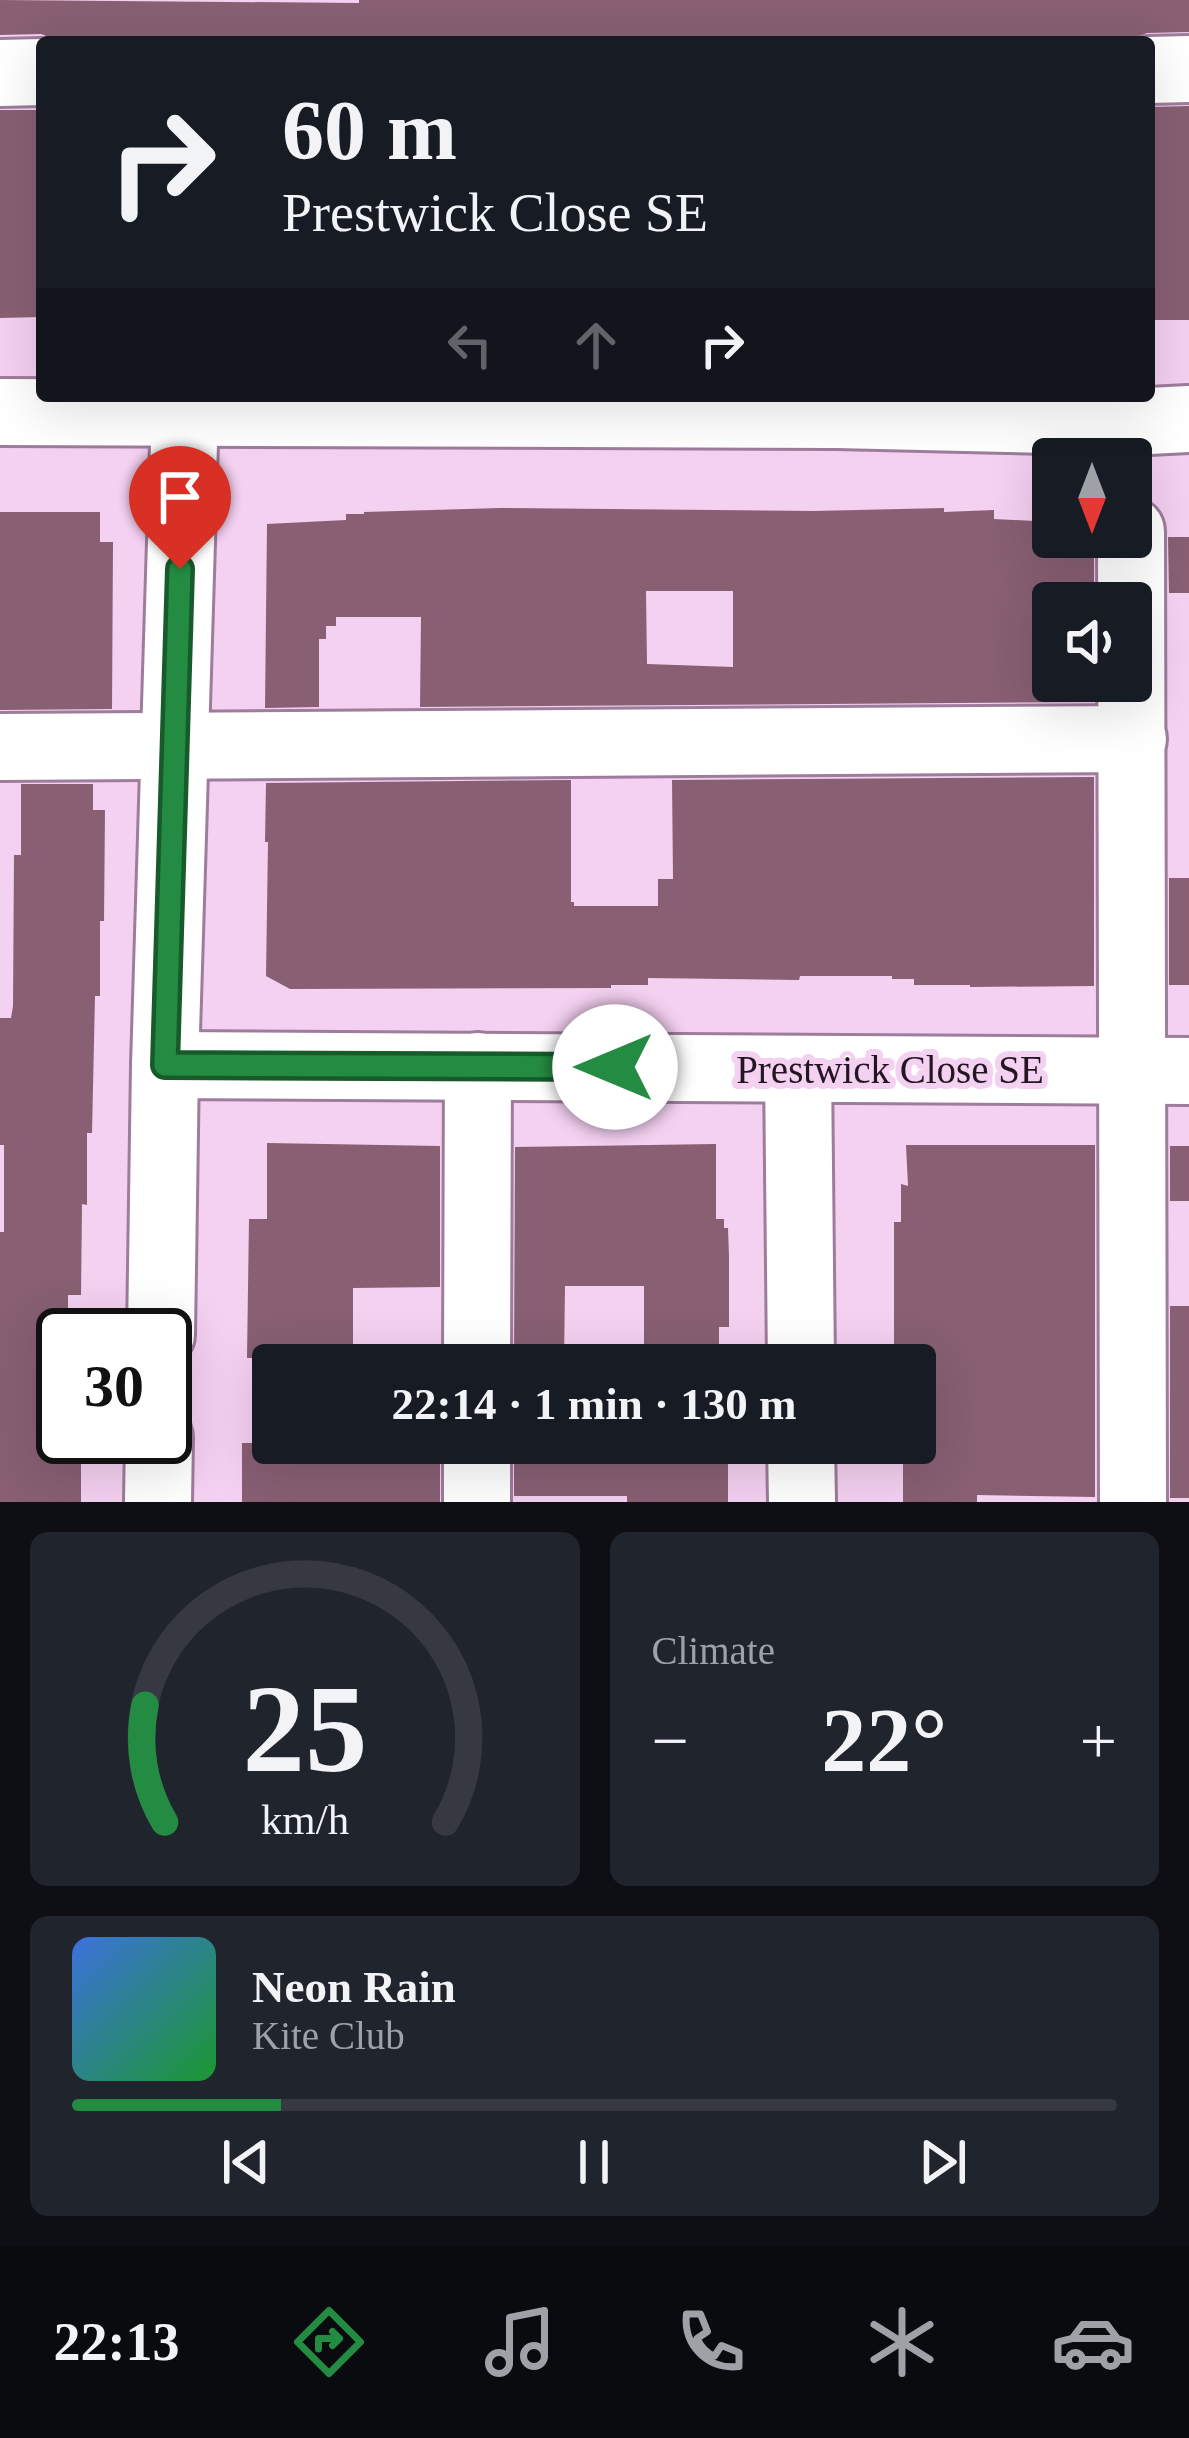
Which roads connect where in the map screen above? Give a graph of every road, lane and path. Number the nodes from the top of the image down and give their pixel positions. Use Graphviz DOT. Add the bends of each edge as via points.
graph roads {
  1 [pos="1155,70"];
  2 [pos="1189,70"];
  3 [pos="0,73"];
  4 [pos="36,73"];
  5 [pos="185,411"];
  6 [pos="0,412"];
  7 [pos="1150,433"];
  8 [pos="1131,558"];
  9 [pos="1133,739"];
  10 [pos="175,744"];
  11 [pos="0,747"];
  12 [pos="165,1065"];
  13 [pos="478,1066"];
  14 [pos="799,1069"];
  15 [pos="1161,1071"];
  16 [pos="160,1308"];
  17 [pos="477,1344"];
  18 [pos="801,1344"];
  19 [pos="159,1464"];
  20 [pos="477,1464"];
  21 [pos="801,1464"];
  22 [pos="158,1502"];
  23 [pos="477,1502"];
  24 [pos="802,1502"];
  25 [pos="1133,1502"];
  1 -- 2 [label="street"];
  3 -- 4 [label="street"];
  5 -- 6 [label="street"];
  5 -- 7 [label="street" via="836,415"];
  5 -- 10 [label="street"];
  8 -- 9 [label="street"];
  9 -- 10 [label="street"];
  9 -- 15 [label="street"];
  10 -- 11 [label="street"];
  10 -- 12 [label="street"];
  12 -- 13 [label="street, Prestwick Close SE"];
  12 -- 16 [label="street"];
  13 -- 14 [label="street, Prestwick Close SE"];
  13 -- 17 [label="street"];
  14 -- 15 [label="street, Prestwick Close SE"];
  14 -- 18 [label="street"];
  15 -- 25 [label="street"];
  19 -- 22 [label="street"];
  20 -- 23 [label="street"];
  21 -- 24 [label="street"];
}
